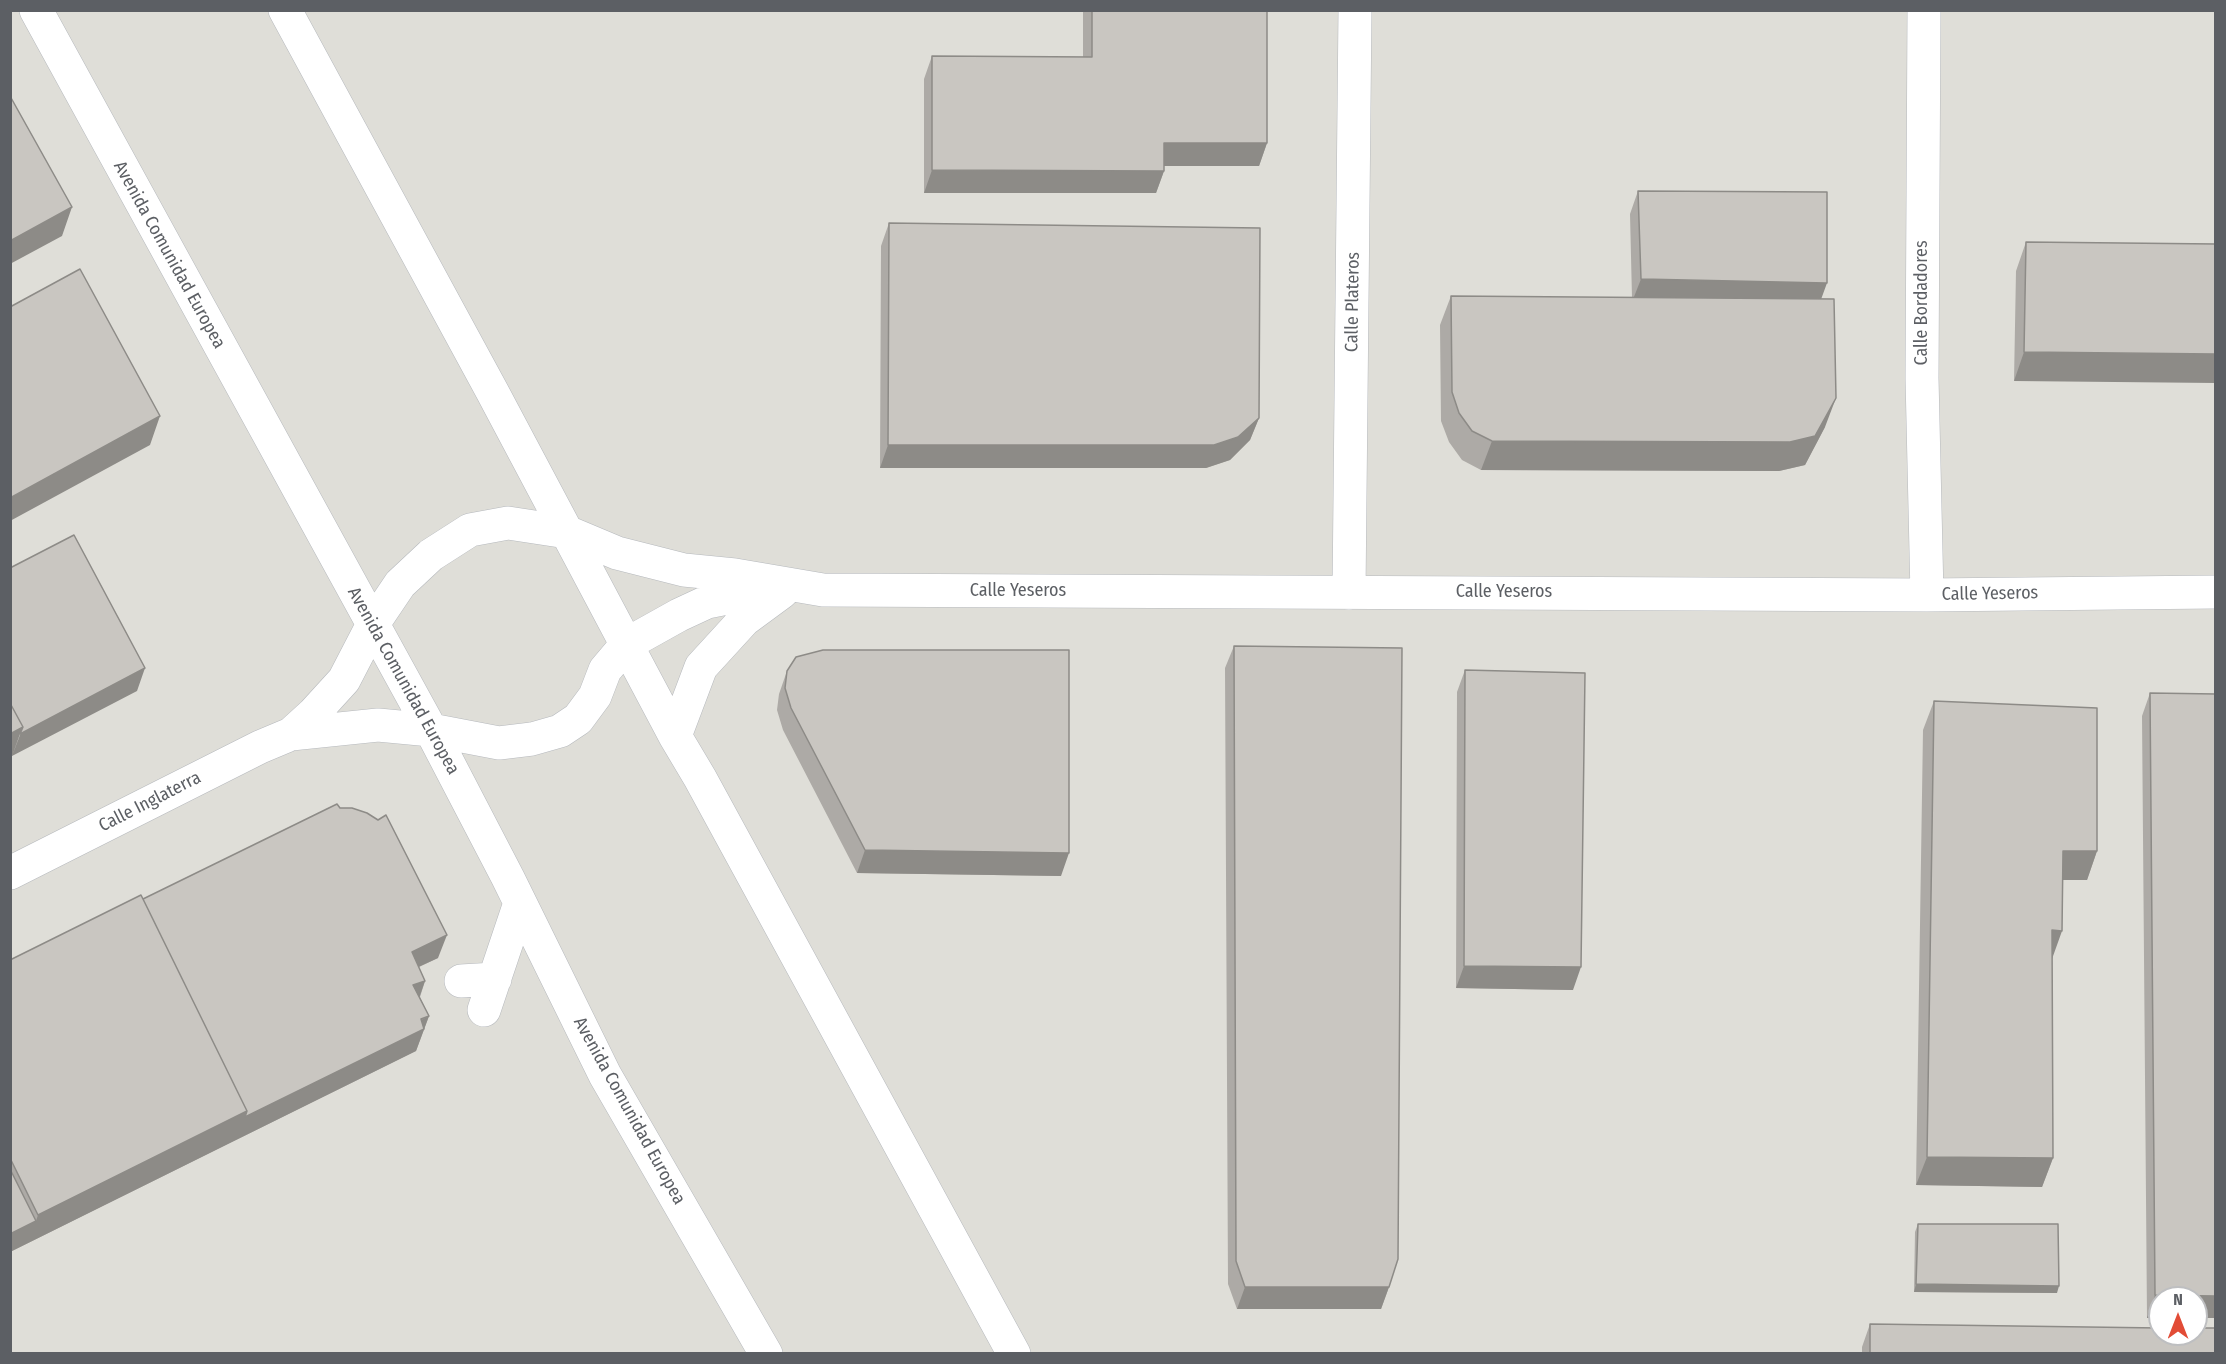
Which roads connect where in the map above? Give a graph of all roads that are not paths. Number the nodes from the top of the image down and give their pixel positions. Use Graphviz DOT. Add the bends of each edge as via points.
graph roads {
  1 [pos="36,10"];
  2 [pos="285,10"];
  3 [pos="1355,10"];
  4 [pos="1924,10"];
  5 [pos="567,532"];
  6 [pos="793,584"];
  7 [pos="2216,592"];
  8 [pos="1349,593"];
  9 [pos="1927,595"];
  10 [pos="373,624"];
  11 [pos="627,644"];
  12 [pos="431,730"];
  13 [pos="291,734"];
  14 [pos="675,736"];
  15 [pos="10,873"];
  16 [pos="520,903"];
  17 [pos="495,979"];
  18 [pos="461,981"];
  19 [pos="484,1010"];
  20 [pos="766,1353"];
  21 [pos="1014,1353"];
  1 -- 10 [label="street, Avenida Comunidad Europea"];
  2 -- 5 [label="street"];
  3 -- 8 [label="street, Calle Plateros"];
  4 -- 9 [label="street, Calle Bordadores" via="1922,378"];
  5 -- 6 [label="street, Calle Yeseros" via="617,554 684,570"];
  5 -- 10 [label="street, Calle Yeseros" via="508,523 470,530 431,555 400,584"];
  5 -- 11 [label="street"];
  6 -- 8 [label="street, Calle Yeseros" via="823,590"];
  6 -- 11 [label="street" via="707,602"];
  6 -- 14 [label="street" via="744,620 701,667"];
  7 -- 9 [label="street, Calle Yeseros"];
  8 -- 9 [label="street, Calle Yeseros"];
  10 -- 12 [label="street, Avenida Comunidad Europea"];
  10 -- 13 [label="street, Calle Yeseros" via="344,680"];
  11 -- 12 [label="street" via="605,670 595,696 578,719 560,731 499,743"];
  11 -- 14 [label="street"];
  12 -- 13 [label="street" via="378,725"];
  12 -- 16 [label="street, Avenida Comunidad Europea"];
  13 -- 15 [label="street, Calle Inglaterra"];
  14 -- 21 [label="street"];
  16 -- 17 [label="street"];
  16 -- 20 [label="street, Avenida Comunidad Europea" via="605,1075"];
  17 -- 18 [label="street"];
  17 -- 19 [label="street"];
}
